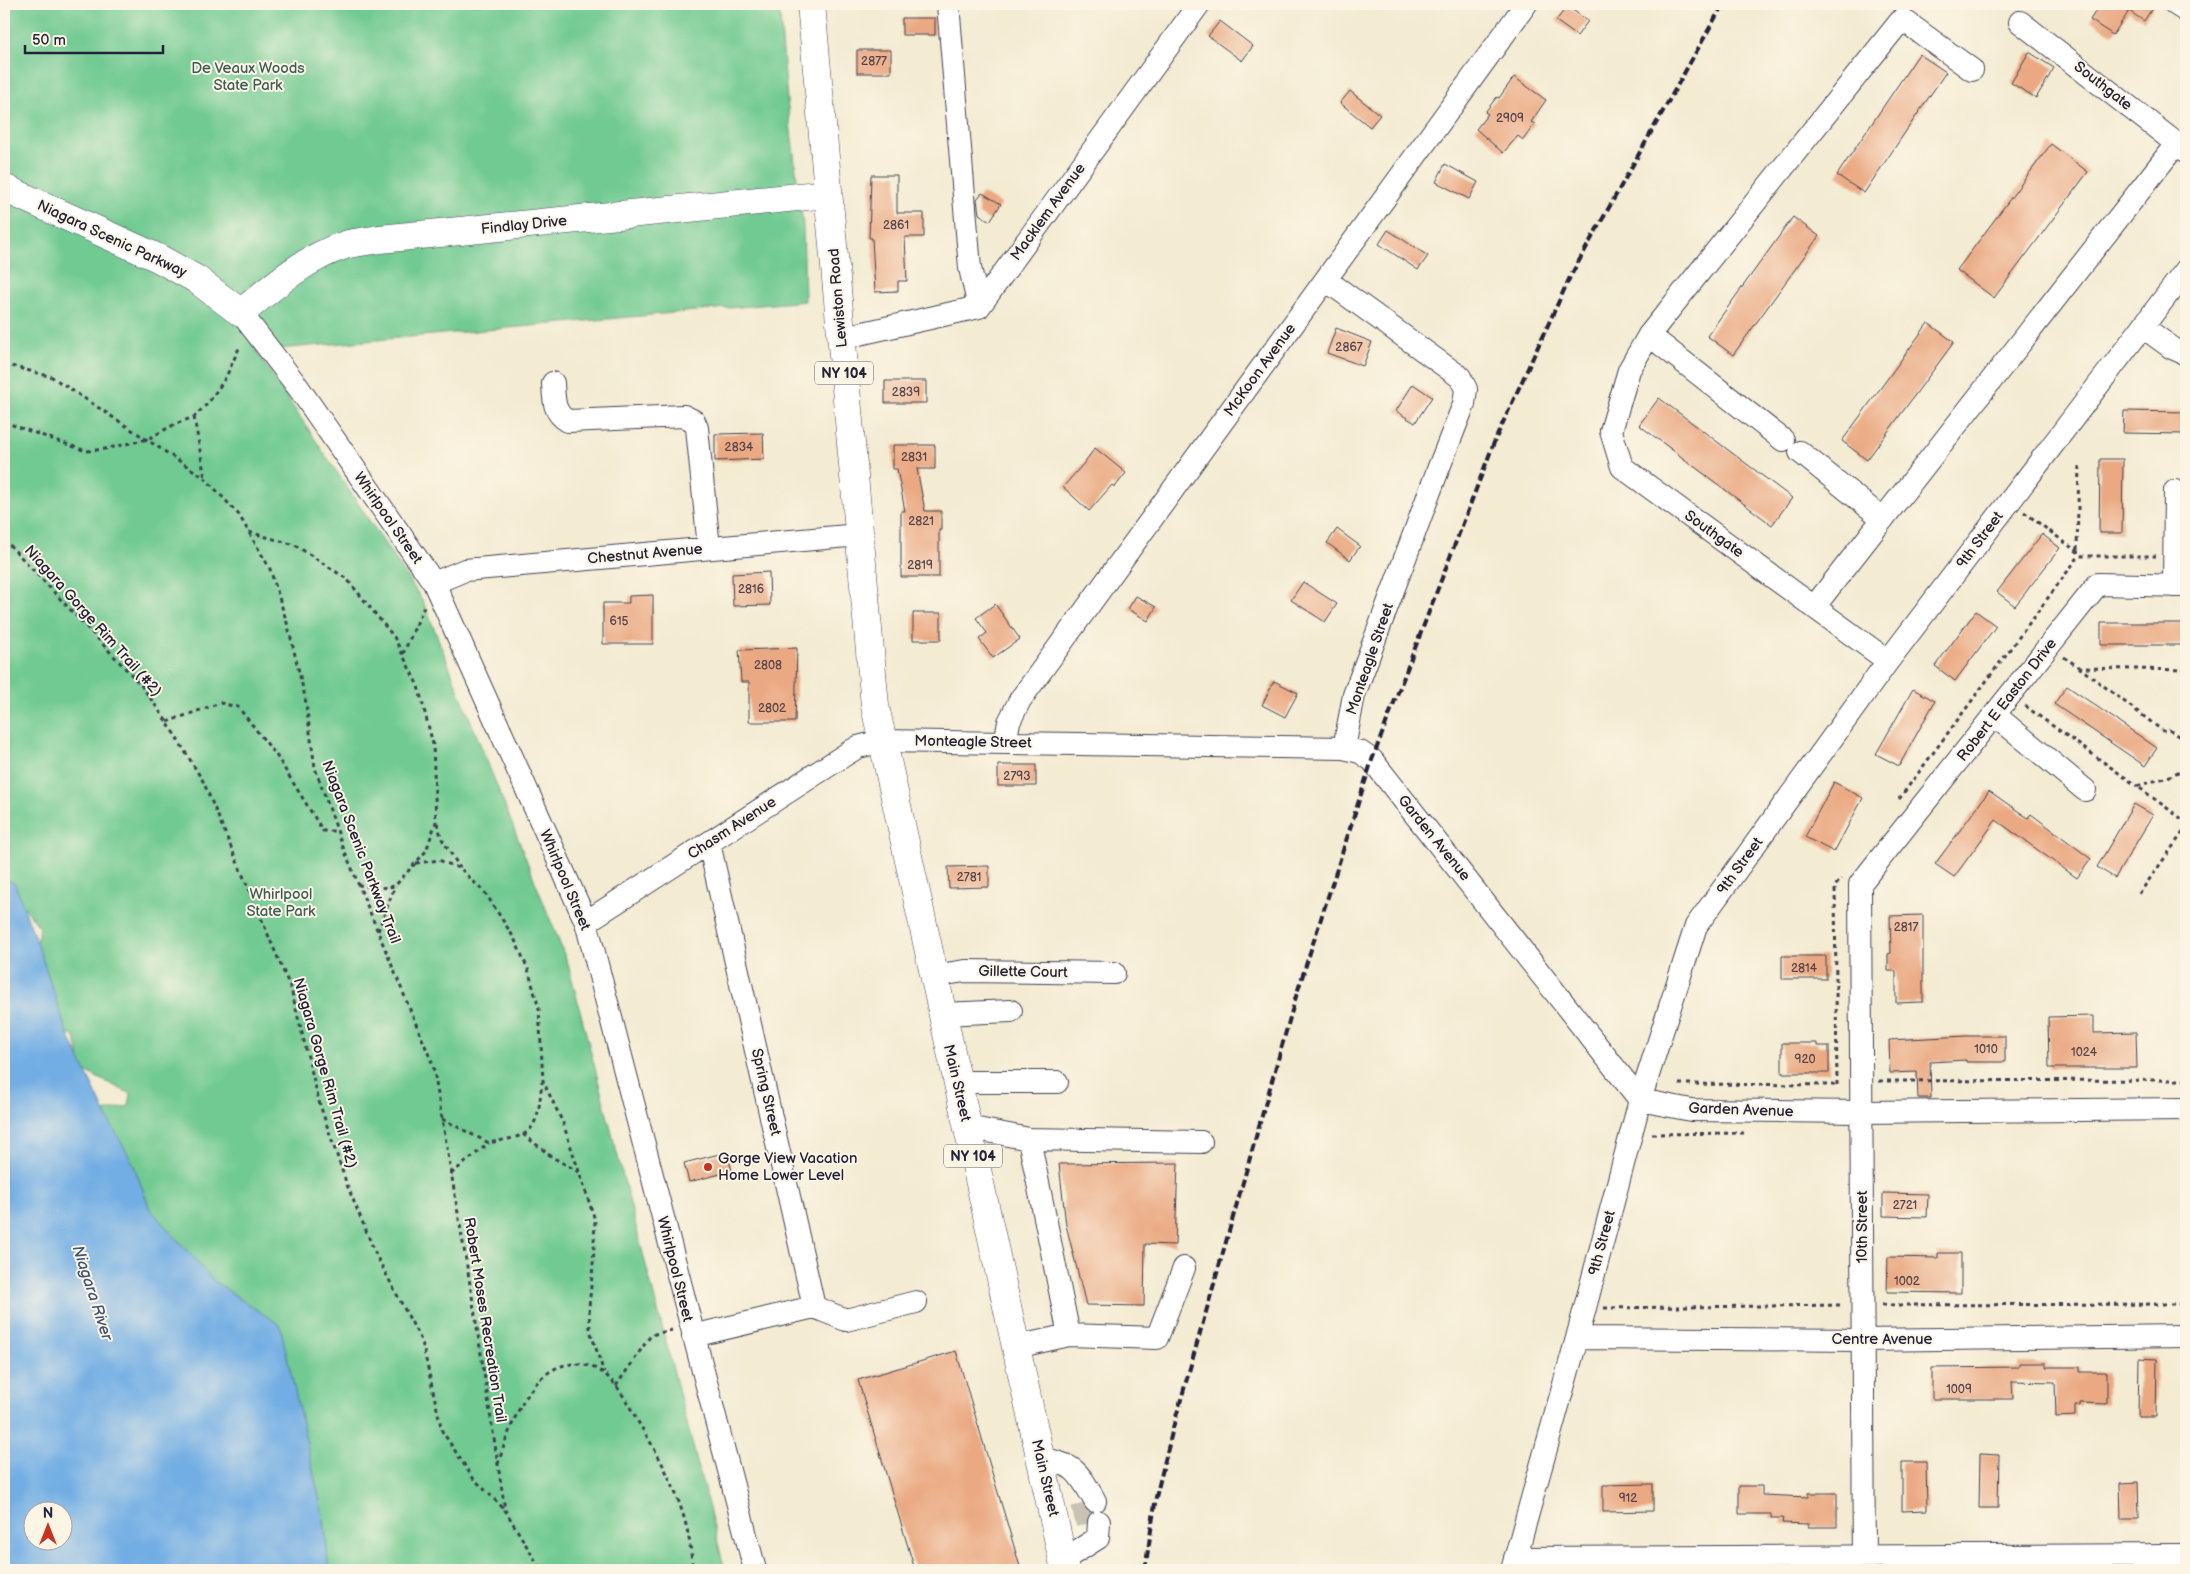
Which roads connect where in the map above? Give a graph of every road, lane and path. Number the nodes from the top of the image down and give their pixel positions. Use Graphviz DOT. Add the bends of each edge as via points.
graph roads {
  1 [pos="811,4"];
  2 [pos="948,4"];
  3 [pos="1199,4"];
  4 [pos="1526,4"];
  5 [pos="2175,4"];
  6 [pos="2186,11"];
  7 [pos="2020,22"];
  8 [pos="1972,70"];
  9 [pos="2182,147"];
  10 [pos="4,188"];
  11 [pos="828,194"];
  12 [pos="2186,270"];
  13 [pos="1326,280"];
  14 [pos="979,307"];
  15 [pos="241,313"];
  16 [pos="2143,327"];
  17 [pos="1649,335"];
  18 [pos="841,338"];
  19 [pos="242,343"];
  20 [pos="2186,354"];
  21 [pos="4,364"];
  22 [pos="554,383"];
  23 [pos="194,417"];
  24 [pos="4,422"];
  25 [pos="148,439"];
  26 [pos="2079,464"];
  27 [pos="205,478"];
  28 [pos="2175,491"];
  29 [pos="2023,512"];
  30 [pos="1883,519"];
  31 [pos="249,532"];
  32 [pos="858,535"];
  33 [pos="4,539"];
  34 [pos="709,548"];
  35 [pos="2077,551"];
  36 [pos="2084,556"];
  37 [pos="434,583"];
  38 [pos="2180,586"];
  39 [pos="1814,607"];
  40 [pos="403,655"];
  41 [pos="2062,656"];
  42 [pos="1888,661"];
  43 [pos="2080,668"];
  44 [pos="2186,670"];
  45 [pos="2030,698"];
  46 [pos="1995,715"];
  47 [pos="167,722"];
  48 [pos="882,741"];
  49 [pos="2186,741"];
  50 [pos="1005,743"];
  51 [pos="1344,748"];
  52 [pos="2186,768"];
  53 [pos="2137,786"];
  54 [pos="2085,790"];
  55 [pos="436,822"];
  56 [pos="2186,822"];
  57 [pos="2186,828"];
  58 [pos="338,831"];
  59 [pos="709,843"];
  60 [pos="416,863"];
  61 [pos="461,869"];
  62 [pos="1860,884"];
  63 [pos="359,885"];
  64 [pos="395,886"];
  65 [pos="2139,894"];
  66 [pos="586,922"];
  67 [pos="378,932"];
  68 [pos="1114,973"];
  69 [pos="933,976"];
  70 [pos="1011,1011"];
  71 [pos="942,1014"];
  72 [pos="432,1065"];
  73 [pos="2186,1080"];
  74 [pos="542,1081"];
  75 [pos="1861,1081"];
  76 [pos="957,1082"];
  77 [pos="1057,1082"];
  78 [pos="1678,1084"];
  79 [pos="1640,1100"];
  80 [pos="2186,1109"];
  81 [pos="1861,1112"];
  82 [pos="441,1119"];
  83 [pos="967,1127"];
  84 [pos="523,1134"];
  85 [pos="1029,1138"];
  86 [pos="1201,1142"];
  87 [pos="489,1143"];
  88 [pos="579,1172"];
  89 [pos="450,1174"];
  90 [pos="1184,1268"];
  91 [pos="916,1302"];
  92 [pos="814,1307"];
  93 [pos="691,1331"];
  94 [pos="1069,1335"];
  95 [pos="2186,1336"];
  96 [pos="1577,1338"];
  97 [pos="1862,1340"];
  98 [pos="1016,1347"];
  99 [pos="604,1373"];
  100 [pos="616,1386"];
  101 [pos="1040,1458"];
  102 [pos="497,1467"];
  103 [pos="505,1510"];
  104 [pos="2186,1555"];
  105 [pos="1864,1563"];
  106 [pos="1514,1564"];
  107 [pos="1064,1565"];
  108 [pos="540,1570"];
  109 [pos="692,1570"];
  110 [pos="755,1570"];
  1 -- 11 [label="main road, Lewiston Road / NY 104"];
  2 -- 14 [label="street" via="970,268"];
  3 -- 14 [label="street, Macklem Avenue"];
  4 -- 13 [label="street, McKoon Avenue"];
  5 -- 6 [label="street"];
  7 -- 9 [label="street, Southgate"];
  8 -- 17 [label="street, Southgate" via="1902,19"];
  9 -- 30 [label="street"];
  10 -- 15 [label="main road, Niagara Scenic Parkway" via="158,258 196,279"];
  11 -- 15 [label="main road, Findlay Drive" via="346,245 315,257 275,284"];
  11 -- 18 [label="main road, Lewiston Road / NY 104"];
  12 -- 16 [label="street, 9th Street"];
  13 -- 50 [label="street, McKoon Avenue" via="1020,700 1009,722"];
  13 -- 51 [label="street, Monteagle Street" via="1460,377 1466,390 1464,404 1354,695"];
  14 -- 18 [label="street"];
  15 -- 37 [label="street, Whirlpool Street" via="298,387"];
  16 -- 20 [label="street"];
  16 -- 42 [label="street, 9th Street"];
  17 -- 30 [label="street"];
  17 -- 39 [label="street, Southgate" via="1629,370 1611,431 1622,466"];
  18 -- 32 [label="main road, Lewiston Road / NY 104"];
  19 -- 23 [label="path" via="226,377"];
  21 -- 25 [label="path, Niagara Scenic Parkway Trail" via="52,377"];
  22 -- 34 [label="street" via="556,409 560,417 568,421 684,416 694,421"];
  23 -- 25 [label="path"];
  23 -- 27 [label="path"];
  24 -- 25 [label="path" via="86,451"];
  25 -- 27 [label="path, Niagara Scenic Parkway Trail"];
  26 -- 35 [label="path"];
  27 -- 31 [label="path, Niagara Scenic Parkway Trail" via="239,515"];
  28 -- 38 [label="street"];
  29 -- 35 [label="path"];
  30 -- 39 [label="street"];
  31 -- 40 [label="path" via="296,545 347,579 394,638"];
  31 -- 58 [label="path, Niagara Scenic Parkway Trail" via="270,569 288,626 305,697 315,768"];
  32 -- 34 [label="street, Chestnut Avenue"];
  32 -- 48 [label="main road, Lewiston Road / NY 104" via="870,663"];
  33 -- 47 [label="path, Niagara Gorge Rim Trail (#2)" via="141,685"];
  34 -- 37 [label="street, Chestnut Avenue" via="465,570"];
  35 -- 36 [label="path"];
  37 -- 40 [label="path"];
  37 -- 66 [label="street, Whirlpool Street"];
  38 -- 46 [label="street, Robert E Easton Drive" via="2098,584"];
  39 -- 42 [label="street, Southgate"];
  40 -- 55 [label="path" via="418,686 433,744"];
  41 -- 43 [label="path"];
  42 -- 79 [label="street, 9th Street" via="1696,926"];
  43 -- 44 [label="path"];
  43 -- 49 [label="path" via="2164,731 2169,730"];
  45 -- 53 [label="path" via="2025,706"];
  46 -- 54 [label="street"];
  46 -- 62 [label="street, Robert E Easton Drive"];
  47 -- 58 [label="path" via="220,703 238,707 276,756 323,831"];
  47 -- 103 [label="path, Niagara Gorge Rim Trail (#2)" via="203,780 291,989 320,1105 347,1185 377,1256 422,1342 442,1430 473,1478"];
  48 -- 50 [label="street, Monteagle Street"];
  48 -- 59 [label="street, Chasm Avenue" via="858,747"];
  48 -- 69 [label="main road, Main Street / NY 104"];
  50 -- 51 [label="street, Monteagle Street"];
  51 -- 79 [label="street, Garden Avenue" via="1360,752 1372,760"];
  52 -- 53 [label="path" via="2168,778"];
  53 -- 56 [label="path"];
  55 -- 60 [label="path" via="426,851"];
  55 -- 61 [label="path" via="442,839"];
  57 -- 65 [label="path"];
  58 -- 63 [label="path, Niagara Scenic Parkway Trail"];
  59 -- 66 [label="street, Chasm Avenue"];
  59 -- 92 [label="street, Spring Street"];
  60 -- 61 [label="path" via="440,860"];
  60 -- 64 [label="path"];
  61 -- 74 [label="path" via="486,894 514,938 528,969 539,1009"];
  62 -- 75 [label="street, 10th Street"];
  63 -- 64 [label="path"];
  63 -- 67 [label="path, Niagara Scenic Parkway Trail"];
  64 -- 67 [label="path"];
  66 -- 93 [label="street, Whirlpool Street"];
  67 -- 72 [label="path, Niagara Scenic Parkway Trail"];
  68 -- 69 [label="street, Gillette Court" via="965,971"];
  69 -- 71 [label="main road, Main Street / NY 104"];
  70 -- 71 [label="street"];
  71 -- 76 [label="main road, Main Street / NY 104"];
  72 -- 82 [label="path, Robert Moses Recreation Trail"];
  73 -- 75 [label="path"];
  74 -- 84 [label="path" via="536,1117 530,1130"];
  74 -- 88 [label="path" via="563,1123"];
  75 -- 78 [label="path" via="1837,1085"];
  75 -- 81 [label="street, 10th Street"];
  76 -- 77 [label="street"];
  76 -- 83 [label="main road, Main Street / NY 104"];
  79 -- 81 [label="street, Garden Avenue" via="1691,1110"];
  79 -- 96 [label="street, 9th Street"];
  80 -- 81 [label="street, Garden Avenue"];
  81 -- 97 [label="street, 10th Street"];
  82 -- 87 [label="path"];
  82 -- 89 [label="path, Robert Moses Recreation Trail"];
  83 -- 85 [label="street"];
  83 -- 98 [label="main road, Main Street / NY 104"];
  84 -- 87 [label="path"];
  84 -- 88 [label="path" via="552,1157"];
  85 -- 86 [label="street"];
  85 -- 94 [label="street"];
  87 -- 89 [label="path"];
  88 -- 99 [label="path" via="595,1220 590,1330"];
  89 -- 102 [label="path, Robert Moses Recreation Trail"];
  90 -- 94 [label="street" via="1157,1338"];
  91 -- 92 [label="street" via="846,1320"];
  92 -- 93 [label="street"];
  93 -- 100 [label="path" via="651,1334"];
  93 -- 110 [label="street, Whirlpool Street"];
  94 -- 98 [label="street"];
  95 -- 97 [label="street, Centre Avenue"];
  96 -- 97 [label="street, Centre Avenue"];
  96 -- 106 [label="street, 9th Street"];
  97 -- 105 [label="street, 10th Street"];
  98 -- 101 [label="main road, Main Street / NY 104"];
  99 -- 100 [label="path"];
  99 -- 102 [label="path" via="574,1364 550,1371 524,1400 509,1430"];
  100 -- 109 [label="path" via="653,1446 680,1504 692,1549"];
  101 -- 107 [label="main road, Main Street / NY 104"];
  101 -- 107 [label="street" via="1058,1461 1078,1472 1091,1512"];
  102 -- 103 [label="path, Robert Moses Recreation Trail"];
  103 -- 108 [label="path, Robert Moses Recreation Trail"];
  104 -- 105 [label="street"];
  105 -- 106 [label="street"];
}
